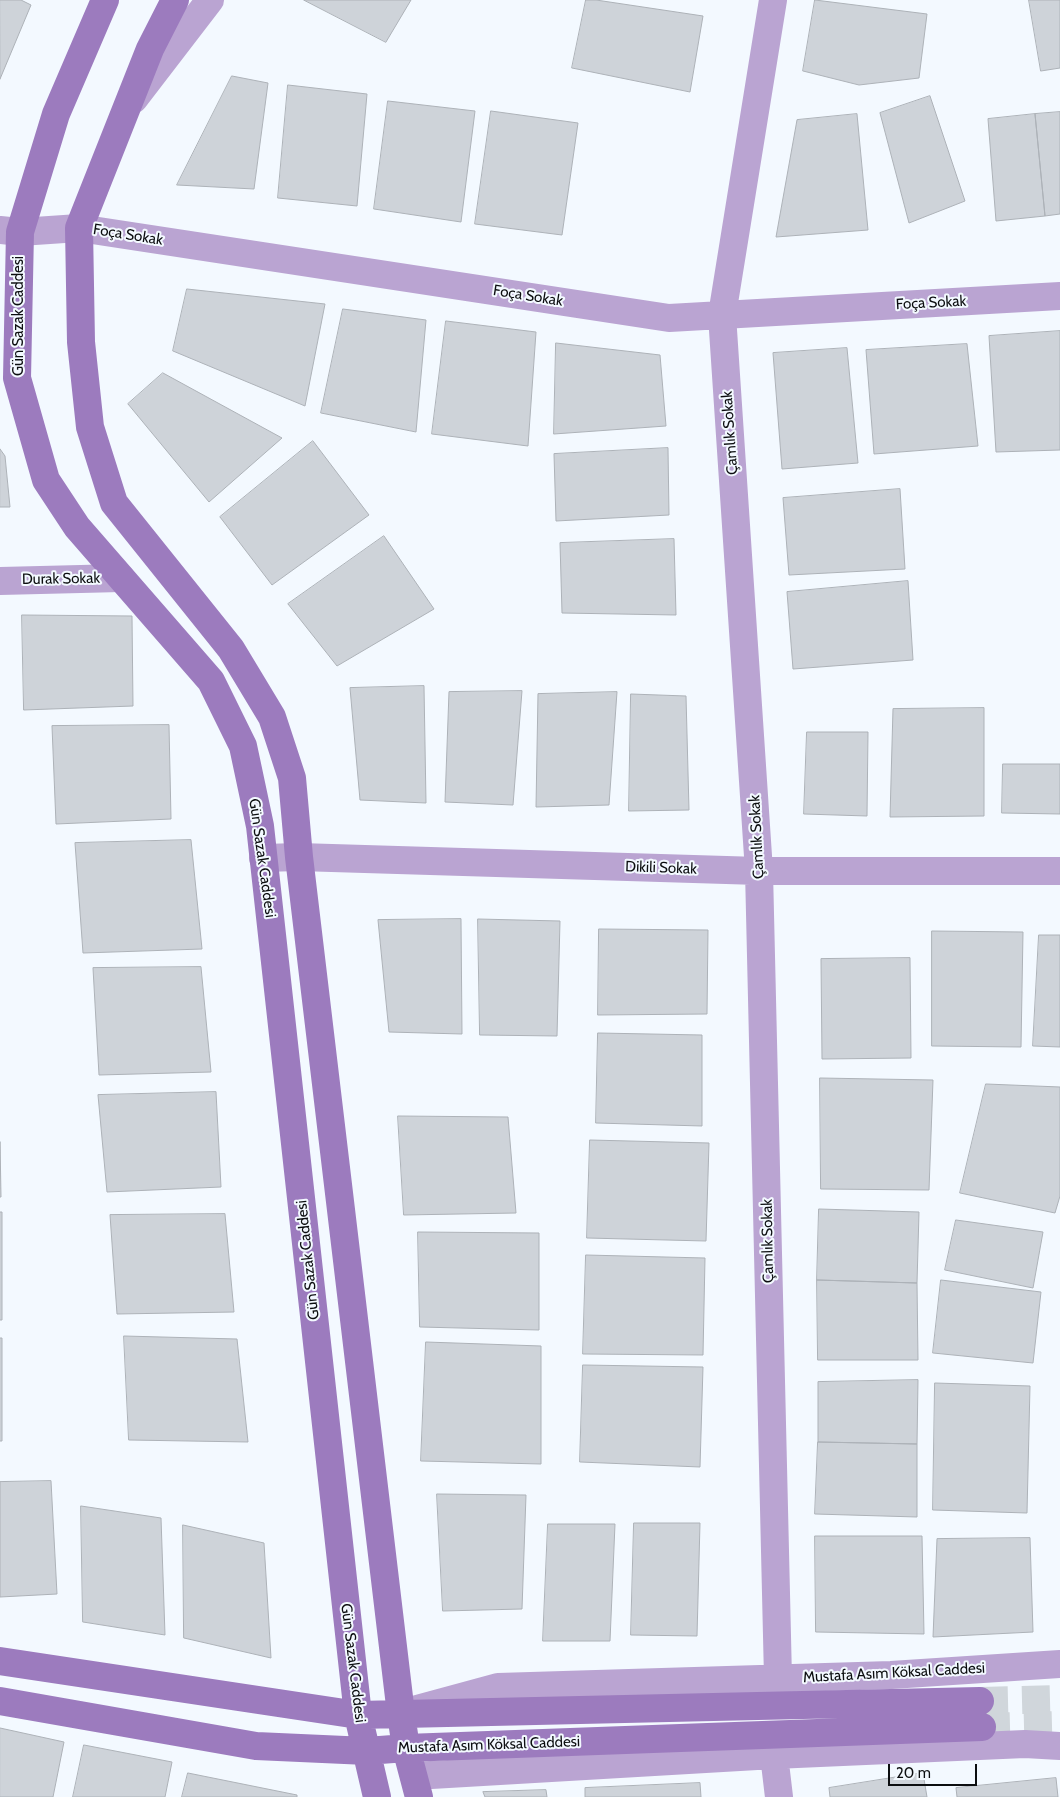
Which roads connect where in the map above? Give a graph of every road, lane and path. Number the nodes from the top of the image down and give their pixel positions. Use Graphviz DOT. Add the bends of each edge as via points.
graph roads {
  1 [pos="105,0"];
  2 [pos="174,0"];
  3 [pos="210,0"];
  4 [pos="773,0"];
  5 [pos="127,108"];
  6 [pos="79,228"];
  7 [pos="10,231"];
  8 [pos="1060,296"];
  9 [pos="722,315"];
  10 [pos="121,578"];
  11 [pos="0,581"];
  12 [pos="299,857"];
  13 [pos="263,858"];
  14 [pos="760,871"];
  15 [pos="1060,871"];
  16 [pos="0,1661"];
  17 [pos="1060,1664"];
  18 [pos="778,1678"];
  19 [pos="0,1701"];
  20 [pos="401,1714"];
  21 [pos="358,1715"];
  22 [pos="1060,1746"];
  23 [pos="406,1748"];
  24 [pos="367,1751"];
  25 [pos="774,1755"];
  26 [pos="417,1786"];
  27 [pos="377,1797"];
  28 [pos="778,1797"];
  1 -- 7 [label="main road, Gün Sazak Caddesi"];
  2 -- 5 [label="main road"];
  3 -- 5 [label="street"];
  4 -- 9 [label="street, Çamlık Sokak"];
  5 -- 6 [label="main road"];
  6 -- 7 [label="street, Foça Sokak"];
  6 -- 9 [label="street, Foça Sokak" via="670,318"];
  6 -- 12 [label="main road" via="81,342 90,427 114,503 231,649 272,717 292,778"];
  7 -- 10 [label="main road, Gün Sazak Caddesi" via="17,378 46,480 77,527"];
  8 -- 9 [label="street, Foça Sokak"];
  9 -- 14 [label="street, Çamlık Sokak"];
  10 -- 11 [label="street, Durak Sokak"];
  10 -- 13 [label="main road, Gün Sazak Caddesi" via="211,681 244,746"];
  12 -- 13 [label="street, Dikili Sokak"];
  12 -- 14 [label="street, Dikili Sokak"];
  12 -- 20 [label="main road"];
  13 -- 21 [label="main road, Gün Sazak Caddesi"];
  14 -- 15 [label="street, Dikili Sokak"];
  14 -- 18 [label="street, Çamlık Sokak"];
  16 -- 21 [label="main road, Mustafa Asım Köksal Caddesi"];
  17 -- 18 [label="street, Mustafa Asım Köksal Caddesi" via="891,1675"];
  18 -- 20 [label="street, Mustafa Asım Köksal Caddesi" via="498,1687"];
  19 -- 24 [label="main road, Mustafa Asım Köksal Caddesi" via="256,1746"];
  20 -- 21 [label="main road, Mustafa Asım Köksal Caddesi"];
  20 -- 23 [label="main road"];
  20 -- 23 [label="main road, Mustafa Asım Köksal Caddesi" via="981,1714"];
  21 -- 24 [label="main road, Gün Sazak Caddesi"];
  22 -- 25 [label="street, Mustafa Asım Köksal Caddesi" via="1025,1744"];
  23 -- 24 [label="main road, Mustafa Asım Köksal Caddesi"];
  23 -- 26 [label="main road"];
  24 -- 27 [label="main road, Gün Sazak Caddesi"];
  25 -- 26 [label="street, Mustafa Asım Köksal Caddesi"];
  25 -- 28 [label="street"];
}
